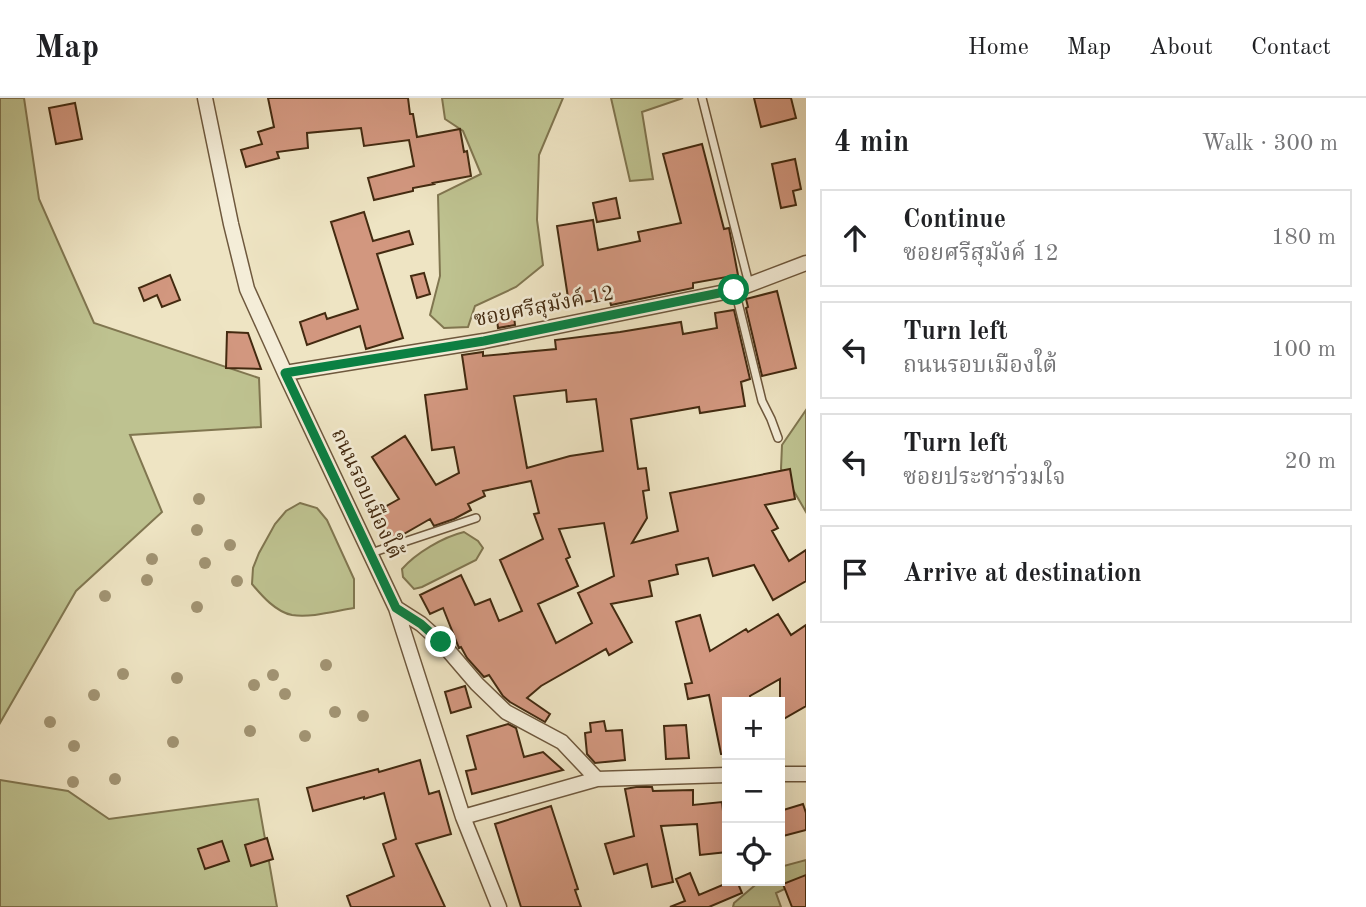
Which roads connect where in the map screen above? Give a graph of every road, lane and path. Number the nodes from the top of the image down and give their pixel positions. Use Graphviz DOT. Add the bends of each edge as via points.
graph roads {
  1 [pos="205,98"];
  2 [pos="702,98"];
  3 [pos="806,263"];
  4 [pos="750,284"];
  5 [pos="734,290"];
  6 [pos="285,373"];
  7 [pos="778,438"];
  8 [pos="476,518"];
  9 [pos="371,553"];
  10 [pos="396,608"];
  11 [pos="785,774"];
  12 [pos="806,774"];
  13 [pos="722,775"];
  14 [pos="597,779"];
  15 [pos="463,817"];
  16 [pos="499,907"];
  1 -- 6 [label="street, ถนนรอบเมืองใต้" via="247,289"];
  2 -- 4 [label="lane"];
  3 -- 4 [label="street, ซอยศรีสุมังค์ 12"];
  4 -- 5 [label="street, ซอยศรีสุมังค์ 12"];
  5 -- 6 [label="street, ซอยศรีสุมังค์ 12" via="484,341"];
  5 -- 7 [label="lane" via="762,401"];
  6 -- 9 [label="street, ถนนรอบเมืองใต้"];
  8 -- 9 [label="lane"];
  9 -- 10 [label="street, ถนนรอบเมืองใต้"];
  10 -- 14 [label="street" via="441,642 506,712 562,742"];
  10 -- 15 [label="street, ถนนรอบเมืองใต้"];
  11 -- 12 [label="street"];
  13 -- 14 [label="street"];
  14 -- 15 [label="street"];
  15 -- 16 [label="street, ถนนรอบเมืองใต้"];
}
